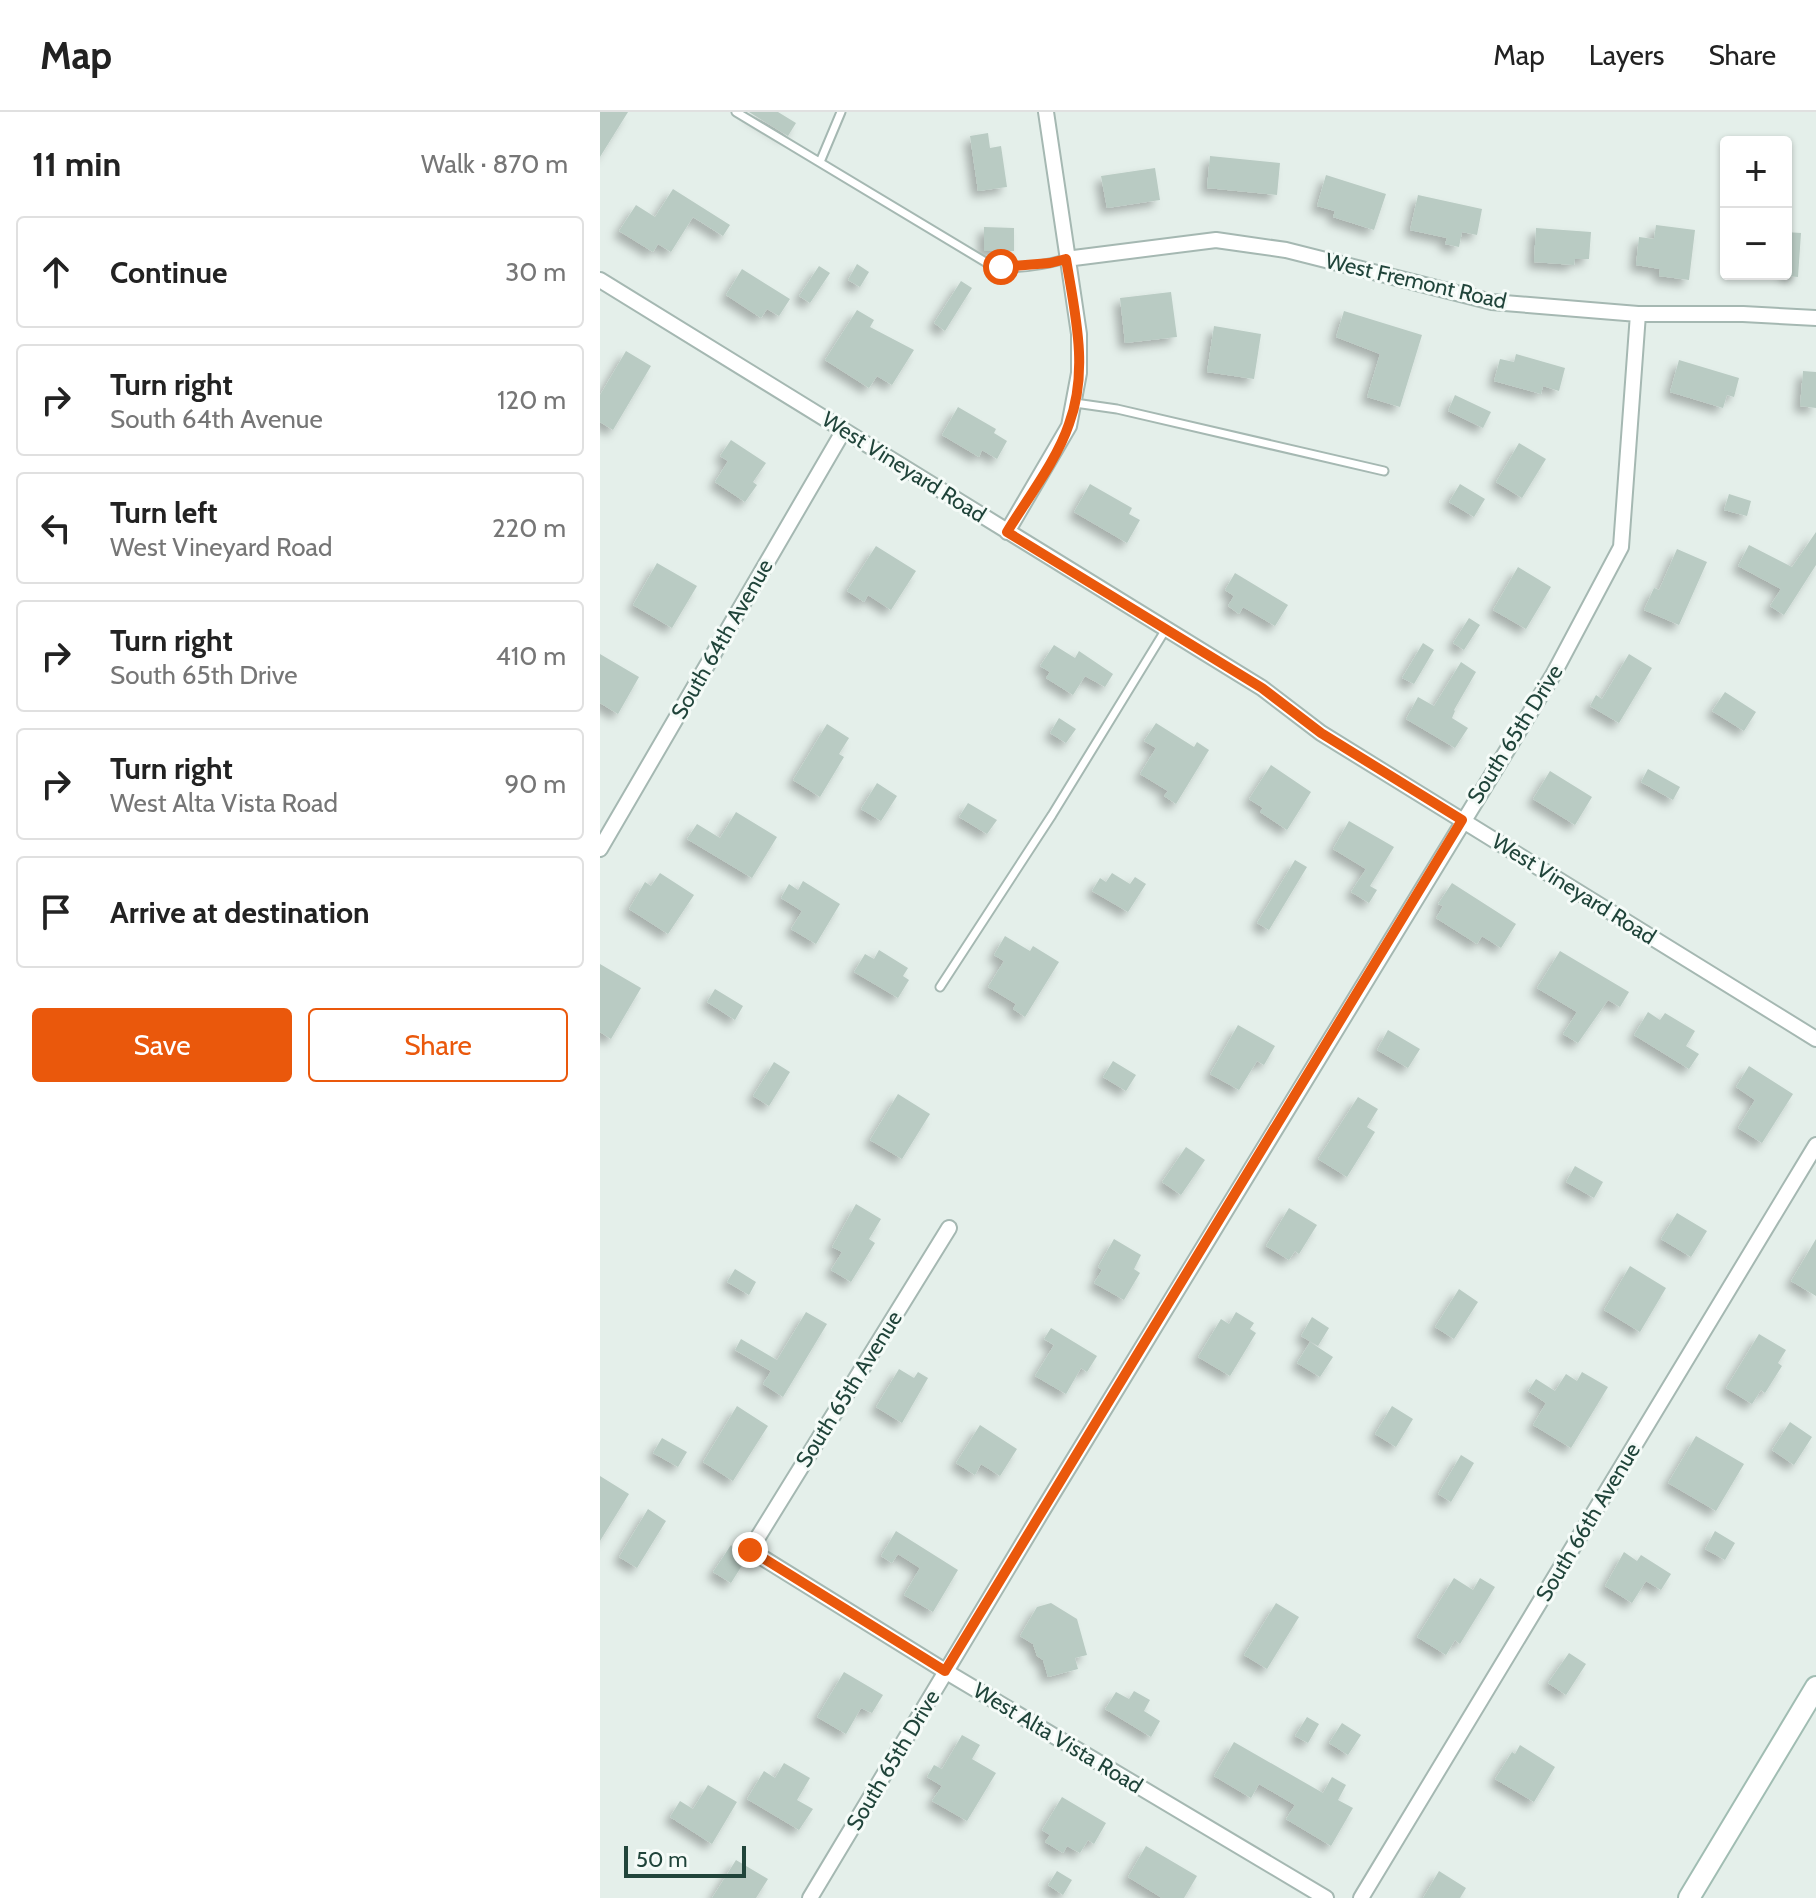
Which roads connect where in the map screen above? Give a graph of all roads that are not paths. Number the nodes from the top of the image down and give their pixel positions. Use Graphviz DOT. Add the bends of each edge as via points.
graph roads {
  1 [pos="736,112"];
  2 [pos="841,112"];
  3 [pos="1046,112"];
  4 [pos="820,162"];
  5 [pos="1066,259"];
  6 [pos="600,280"];
  7 [pos="1638,314"];
  8 [pos="1816,318"];
  9 [pos="1075,403"];
  10 [pos="844,430"];
  11 [pos="1384,471"];
  12 [pos="1007,532"];
  13 [pos="1166,629"];
  14 [pos="1462,820"];
  15 [pos="600,849"];
  16 [pos="940,987"];
  17 [pos="1816,1039"];
  18 [pos="1816,1145"];
  19 [pos="949,1228"];
  20 [pos="750,1550"];
  21 [pos="945,1671"];
  22 [pos="1816,1687"];
  23 [pos="810,1898"];
  24 [pos="1326,1898"];
  25 [pos="1361,1898"];
  26 [pos="1689,1898"];
  1 -- 4 [label="lane"];
  2 -- 4 [label="lane"];
  3 -- 5 [label="street"];
  4 -- 5 [label="lane" via="992,266"];
  5 -- 7 [label="street, West Fremont Road" via="1216,240 1286,250 1492,302"];
  5 -- 9 [label="street" via="1079,334"];
  6 -- 10 [label="street, West Vineyard Road"];
  7 -- 8 [label="street, West Fremont Road"];
  7 -- 14 [label="street, South 65th Drive" via="1621,547 1553,675"];
  9 -- 11 [label="lane"];
  9 -- 12 [label="street" via="1069,426"];
  10 -- 12 [label="street, West Vineyard Road"];
  10 -- 15 [label="street, South 64th Avenue"];
  12 -- 13 [label="street, West Vineyard Road"];
  13 -- 14 [label="street, West Vineyard Road"];
  13 -- 16 [label="lane"];
  14 -- 17 [label="street, West Vineyard Road"];
  14 -- 21 [label="street, South 65th Drive"];
  18 -- 25 [label="street, South 66th Avenue"];
  19 -- 20 [label="street, South 65th Avenue"];
  20 -- 21 [label="street, West Alta Vista Road"];
  21 -- 23 [label="street, South 65th Drive"];
  21 -- 24 [label="street, West Alta Vista Road"];
  22 -- 26 [label="main road"];
}
